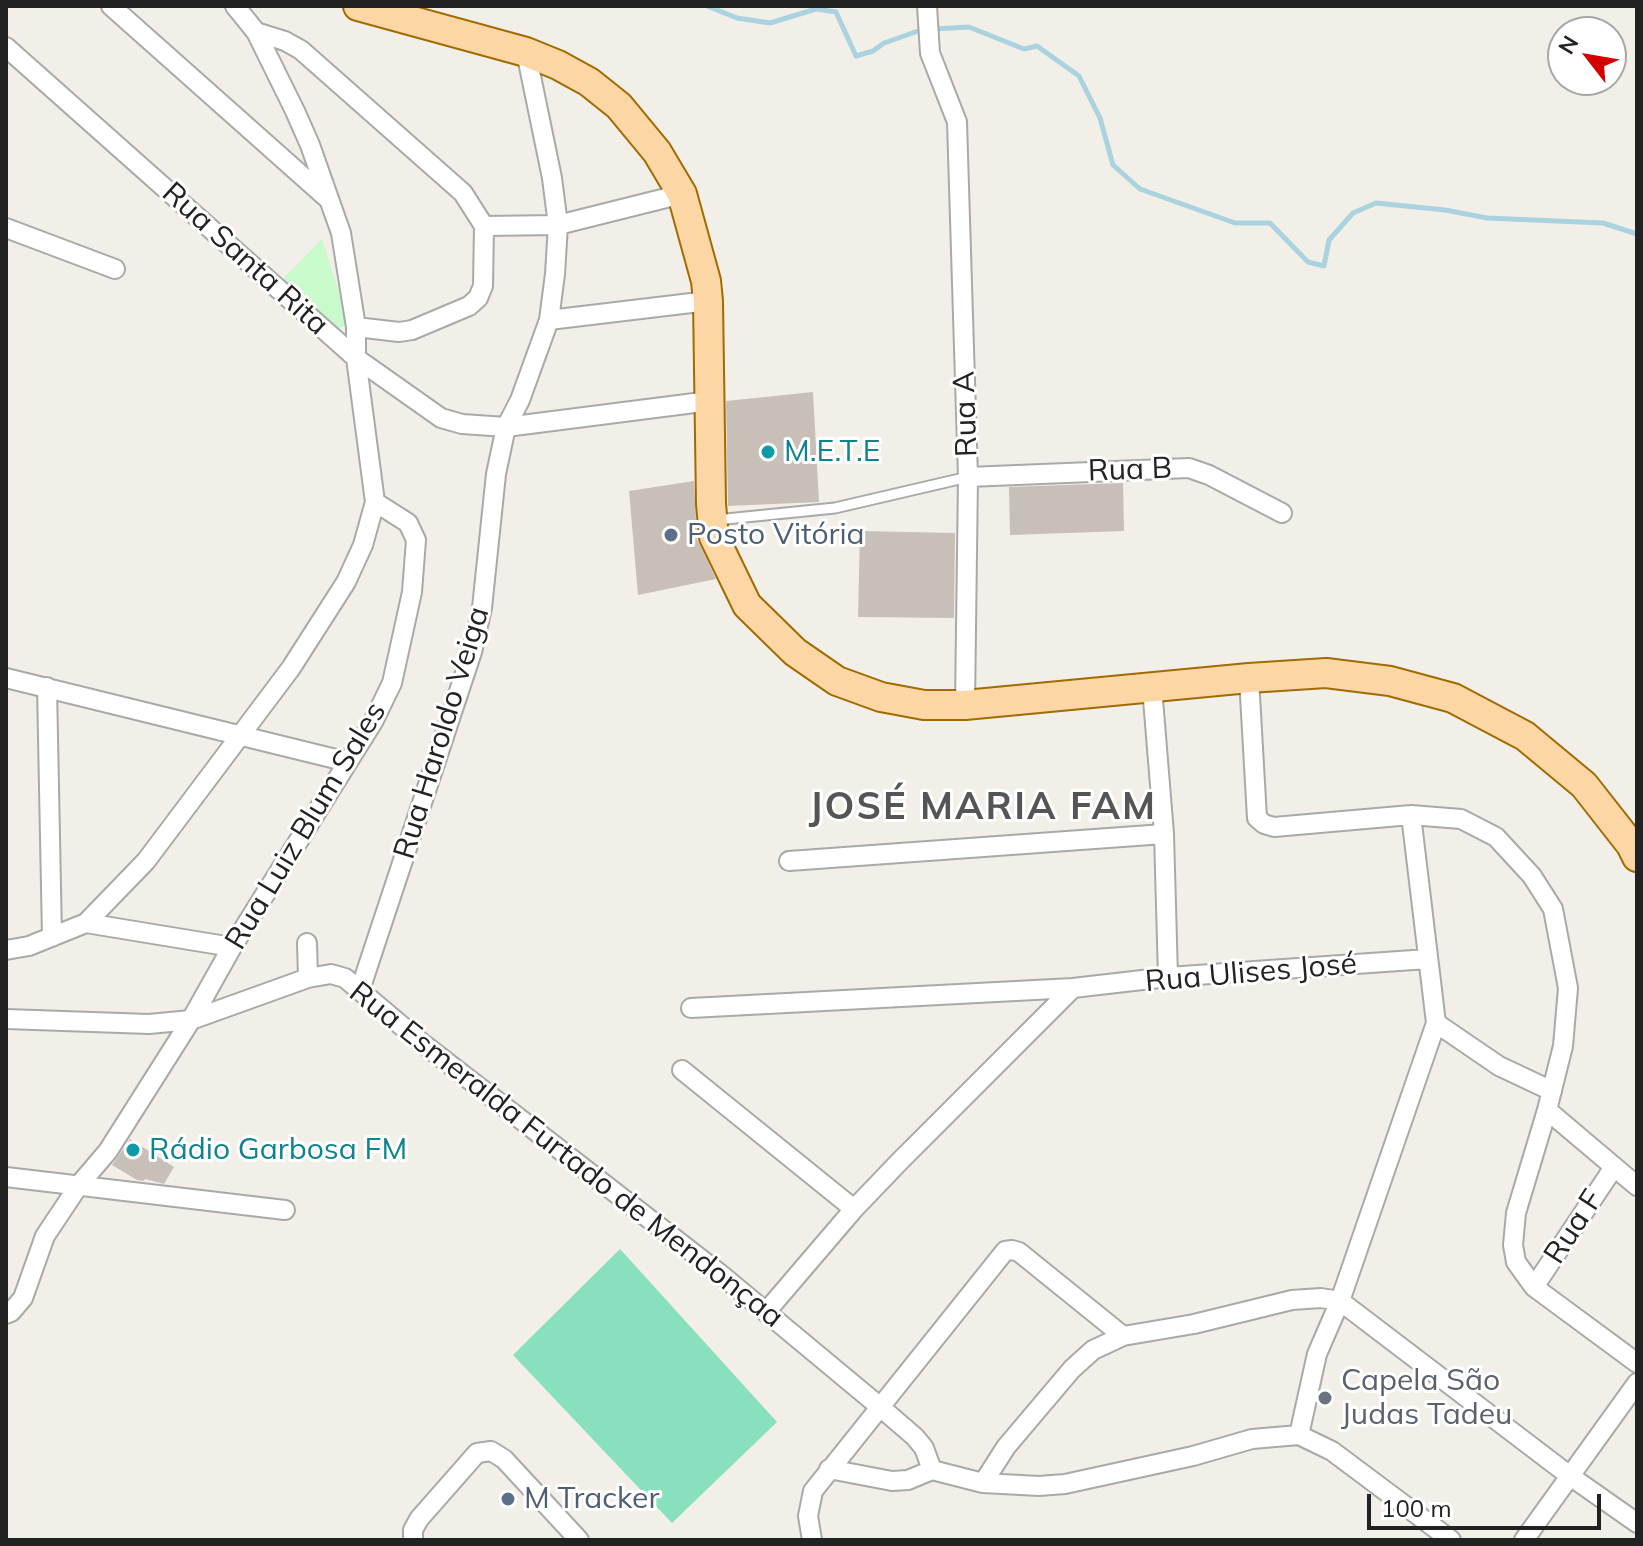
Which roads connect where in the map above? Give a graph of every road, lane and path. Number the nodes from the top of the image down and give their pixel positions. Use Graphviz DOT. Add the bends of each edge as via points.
graph roads {
  1 [pos="111,6"];
  2 [pos="235,6"];
  3 [pos="358,6"];
  4 [pos="927,6"];
  5 [pos="256,32"];
  6 [pos="6,47"];
  7 [pos="526,52"];
  8 [pos="682,194"];
  9 [pos="332,202"];
  10 [pos="558,225"];
  11 [pos="484,226"];
  12 [pos="6,228"];
  13 [pos="115,269"];
  14 [pos="708,301"];
  15 [pos="549,320"];
  16 [pos="356,327"];
  17 [pos="356,358"];
  18 [pos="710,401"];
  19 [pos="506,427"];
  20 [pos="968,477"];
  21 [pos="375,502"];
  22 [pos="1282,513"];
  23 [pos="712,520"];
  24 [pos="6,678"];
  25 [pos="1249,678"];
  26 [pos="47,687"];
  27 [pos="1152,687"];
  28 [pos="965,705"];
  29 [pos="240,737"];
  30 [pos="348,762"];
  31 [pos="1411,815"];
  32 [pos="1164,834"];
  33 [pos="1637,857"];
  34 [pos="789,861"];
  35 [pos="86,923"];
  36 [pos="52,937"];
  37 [pos="307,943"];
  38 [pos="232,947"];
  39 [pos="6,950"];
  40 [pos="1428,959"];
  41 [pos="1168,977"];
  42 [pos="308,978"];
  43 [pos="1073,988"];
  44 [pos="360,990"];
  45 [pos="691,1008"];
  46 [pos="6,1019"];
  47 [pos="191,1020"];
  48 [pos="1436,1023"];
  49 [pos="682,1070"];
  50 [pos="1552,1091"];
  51 [pos="1547,1110"];
  52 [pos="1614,1167"];
  53 [pos="6,1177"];
  54 [pos="79,1185"];
  55 [pos="1637,1186"];
  56 [pos="854,1209"];
  57 [pos="285,1210"];
  58 [pos="1534,1287"];
  59 [pos="1340,1301"];
  60 [pos="766,1312"];
  61 [pos="6,1314"];
  62 [pos="1123,1336"];
  63 [pos="1637,1363"];
  64 [pos="1637,1383"];
  65 [pos="879,1406"];
  66 [pos="1299,1435"];
  67 [pos="829,1469"];
  68 [pos="932,1470"];
  69 [pos="1570,1476"];
  70 [pos="983,1483"];
  71 [pos="1637,1523"];
  72 [pos="413,1540"];
  73 [pos="579,1540"];
  74 [pos="812,1540"];
  75 [pos="1451,1540"];
  76 [pos="1524,1540"];
  1 -- 9 [label="street"];
  2 -- 5 [label="street"];
  3 -- 7 [label="main road"];
  4 -- 20 [label="street, Rua A" via="930,53 957,122"];
  5 -- 9 [label="street"];
  5 -- 11 [label="street" via="301,50 463,193"];
  6 -- 17 [label="street, Rua Santa Rita"];
  7 -- 8 [label="main road" via="589,82 619,106 657,152"];
  7 -- 10 [label="street, Rua Haroldo Veiga"];
  8 -- 10 [label="street"];
  8 -- 14 [label="main road"];
  9 -- 16 [label="street" via="346,252"];
  10 -- 11 [label="street"];
  10 -- 15 [label="street, Rua Haroldo Veiga"];
  11 -- 16 [label="street" via="483,286 469,306 412,330"];
  12 -- 13 [label="street"];
  14 -- 15 [label="street"];
  14 -- 18 [label="main road"];
  15 -- 19 [label="street, Rua Haroldo Veiga"];
  16 -- 17 [label="street"];
  17 -- 19 [label="street, Rua Santa Rita" via="441,418"];
  17 -- 21 [label="street"];
  18 -- 19 [label="street, Rua Santa Rita"];
  18 -- 23 [label="main road"];
  19 -- 44 [label="street, Rua Haroldo Veiga" via="472,652"];
  20 -- 22 [label="street, Rua B" via="1189,468"];
  20 -- 23 [label="lane" via="835,508"];
  20 -- 28 [label="street, Rua A"];
  21 -- 29 [label="street" via="346,582"];
  21 -- 30 [label="street, Rua Luiz Blum Sales" via="408,523 416,540 412,592 392,683"];
  23 -- 28 [label="main road" via="714,537 747,605 795,652 837,681 881,697"];
  24 -- 26 [label="street"];
  25 -- 27 [label="main road"];
  25 -- 31 [label="street" via="1257,818 1264,824"];
  25 -- 33 [label="main road" via="1326,673 1390,681 1453,698 1525,736 1584,785"];
  26 -- 29 [label="street"];
  26 -- 36 [label="street"];
  27 -- 28 [label="main road"];
  27 -- 32 [label="street"];
  29 -- 30 [label="street"];
  29 -- 35 [label="street" via="146,861"];
  30 -- 38 [label="street, Rua Luiz Blum Sales"];
  31 -- 40 [label="street"];
  31 -- 50 [label="street" via="1461,819 1496,837 1532,876 1553,909 1568,988"];
  32 -- 34 [label="street"];
  32 -- 41 [label="street"];
  35 -- 36 [label="street"];
  35 -- 38 [label="street"];
  36 -- 39 [label="street"];
  37 -- 42 [label="street"];
  38 -- 47 [label="street, Rua Luiz Blum Sales"];
  40 -- 41 [label="street, Rua Ulises José"];
  40 -- 48 [label="street"];
  41 -- 43 [label="street, Rua Ulises José"];
  42 -- 44 [label="street, Rua Esmeralda Furtado de Mendonçaa" via="331,974"];
  42 -- 47 [label="street, Rua Esmeralda Furtado de Mendonçaa"];
  43 -- 45 [label="street, Rua Ulises José"];
  43 -- 56 [label="street"];
  44 -- 60 [label="street, Rua Esmeralda Furtado de Mendonçaa"];
  46 -- 47 [label="street, Rua Esmeralda Furtado de Mendonçaa" via="117,1024"];
  47 -- 54 [label="street, Rua Luiz Blum Sales" via="108,1151"];
  48 -- 50 [label="street" via="1499,1066"];
  48 -- 59 [label="street"];
  49 -- 56 [label="street"];
  50 -- 51 [label="street"];
  51 -- 52 [label="street"];
  51 -- 58 [label="street" via="1516,1213 1513,1245 1516,1262"];
  52 -- 55 [label="street"];
  52 -- 58 [label="street, Rua F"];
  53 -- 54 [label="street"];
  54 -- 57 [label="street"];
  54 -- 61 [label="street, Rua Luiz Blum Sales" via="38,1251 23,1298"];
  56 -- 60 [label="street"];
  58 -- 63 [label="street"];
  59 -- 62 [label="street" via="1292,1300"];
  59 -- 66 [label="street" via="1317,1354"];
  59 -- 69 [label="street"];
  60 -- 65 [label="street, Rua Esmeralda Furtado de Mendonçaa"];
  62 -- 65 [label="street" via="1019,1252 1005,1251"];
  62 -- 70 [label="street" via="1093,1350 1072,1369 1006,1447"];
  64 -- 69 [label="street"];
  65 -- 67 [label="street"];
  65 -- 68 [label="street, Rua Esmeralda Furtado de Mendonçaa" via="915,1437"];
  66 -- 70 [label="street" via="1252,1439 1065,1484"];
  66 -- 75 [label="street" via="1332,1451"];
  67 -- 68 [label="street" via="892,1481"];
  67 -- 74 [label="street" via="813,1491 808,1516"];
  68 -- 70 [label="street"];
  69 -- 71 [label="street"];
  69 -- 76 [label="street"];
  72 -- 73 [label="street" via="419,1519 477,1453 491,1451"];
}
